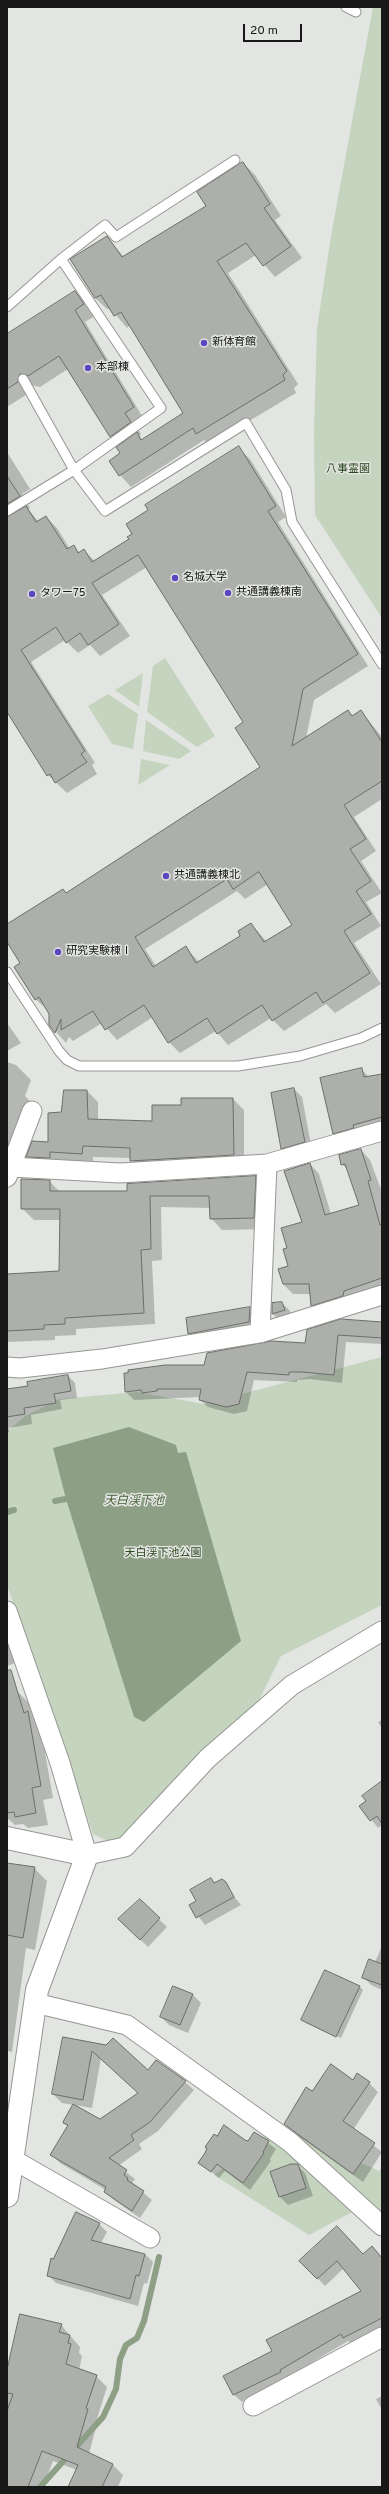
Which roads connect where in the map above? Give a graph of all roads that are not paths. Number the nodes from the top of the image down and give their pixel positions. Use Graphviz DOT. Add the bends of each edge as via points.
graph roads {
  1 [pos="346,7"];
  2 [pos="356,12"];
  3 [pos="235,160"];
  4 [pos="61,259"];
  5 [pos="7,307"];
  6 [pos="23,379"];
  7 [pos="74,470"];
  8 [pos="7,511"];
  9 [pos="382,664"];
  10 [pos="7,972"];
  11 [pos="382,1028"];
  12 [pos="32,1111"];
  13 [pos="382,1131"];
  14 [pos="267,1164"];
  15 [pos="9,1172"];
  16 [pos="382,1295"];
  17 [pos="260,1333"];
  18 [pos="7,1367"];
  19 [pos="7,1612"];
  20 [pos="382,1631"];
  21 [pos="7,1838"];
  22 [pos="87,1855"];
  23 [pos="35,2003"];
  24 [pos="10,2158"];
  25 [pos="7,2196"];
  26 [pos="382,2226"];
  27 [pos="150,2238"];
  28 [pos="382,2337"];
  29 [pos="252,2406"];
  1 -- 2 [label="lane"];
  3 -- 4 [label="lane" via="116,237 105,225"];
  4 -- 5 [label="lane"];
  4 -- 7 [label="lane" via="161,408"];
  6 -- 7 [label="lane"];
  7 -- 8 [label="lane"];
  7 -- 9 [label="lane" via="105,511 246,423 286,490 292,522"];
  10 -- 11 [label="lane" via="59,1051 67,1060 79,1066 238,1066 300,1056 361,1038"];
  12 -- 15 [label="street"];
  13 -- 14 [label="street"];
  14 -- 15 [label="street" via="120,1173"];
  14 -- 17 [label="street"];
  16 -- 17 [label="street"];
  17 -- 18 [label="street" via="102,1359 20,1368"];
  19 -- 22 [label="street" via="60,1763"];
  20 -- 22 [label="street" via="292,1685 208,1758 125,1847"];
  21 -- 22 [label="street"];
  22 -- 23 [label="street" via="37,1990"];
  23 -- 24 [label="street"];
  23 -- 26 [label="street" via="127,2026 290,2142"];
  24 -- 25 [label="street"];
  24 -- 27 [label="street"];
  28 -- 29 [label="street"];
}
